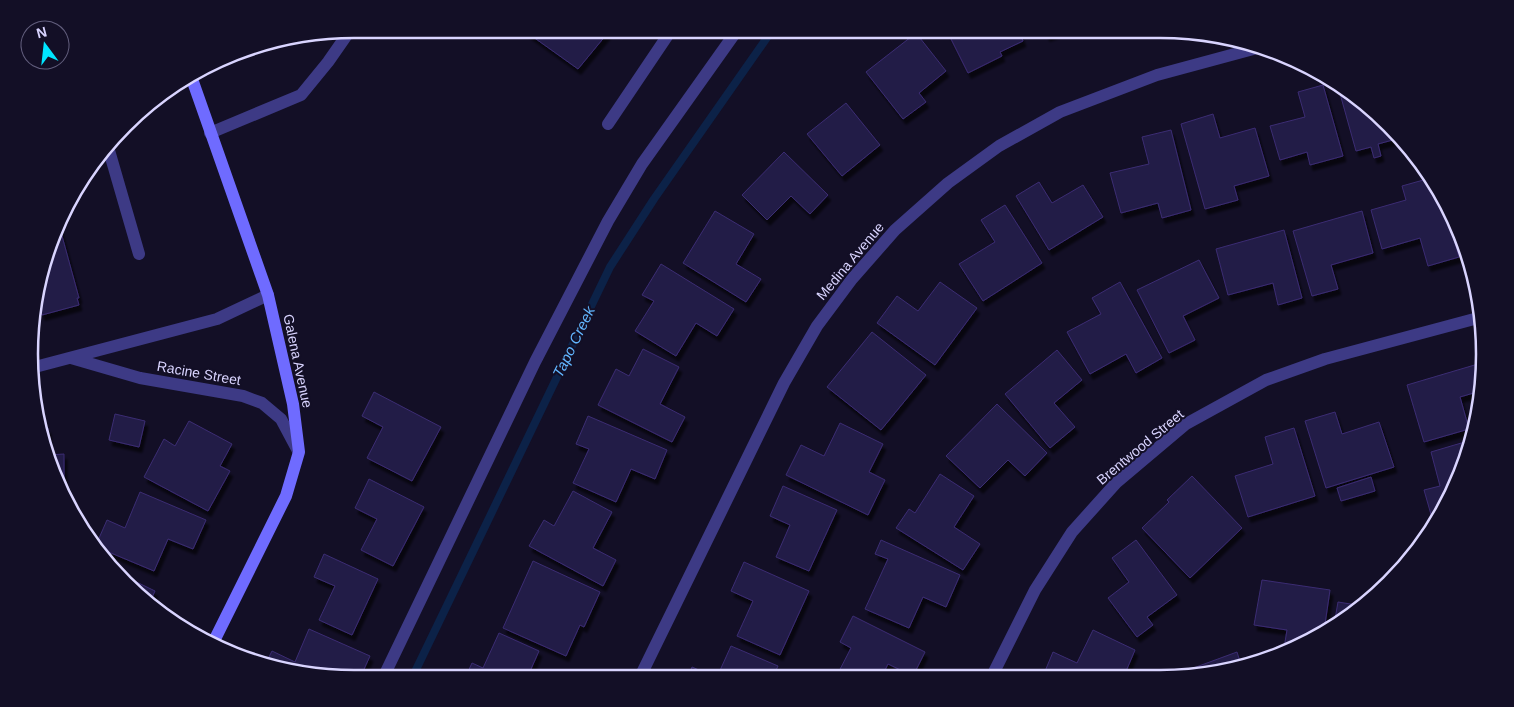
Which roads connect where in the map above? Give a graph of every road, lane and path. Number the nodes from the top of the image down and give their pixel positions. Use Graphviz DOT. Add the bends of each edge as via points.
graph roads {
  1 [pos="345,37"];
  2 [pos="667,37"];
  3 [pos="732,37"];
  4 [pos="1249,50"];
  5 [pos="193,81"];
  6 [pos="608,124"];
  7 [pos="210,133"];
  8 [pos="110,153"];
  9 [pos="140,254"];
  10 [pos="268,295"];
  11 [pos="1475,319"];
  12 [pos="71,358"];
  13 [pos="38,367"];
  14 [pos="299,452"];
  15 [pos="216,638"];
  16 [pos="386,670"];
  17 [pos="643,670"];
  18 [pos="995,670"];
  1 -- 7 [label="street" via="301,95"];
  2 -- 6 [label="street"];
  3 -- 16 [label="street" via="642,164 608,221 535,362"];
  4 -- 17 [label="street, Medina Avenue" via="1157,75 1060,112 999,146 948,183 896,230 828,310 784,383"];
  5 -- 7 [label="street, Galena Avenue"];
  7 -- 10 [label="street, Galena Avenue"];
  8 -- 9 [label="street"];
  10 -- 12 [label="street" via="217,319"];
  10 -- 14 [label="street, Galena Avenue" via="293,404"];
  11 -- 18 [label="street, Brentwood Street" via="1325,359 1275,377 1186,424 1116,483 1072,532 1035,590"];
  12 -- 13 [label="street"];
  12 -- 14 [label="street, Racine Street" via="140,378 243,396 262,403 281,419"];
  14 -- 15 [label="street, Galena Avenue" via="286,496"];
}
